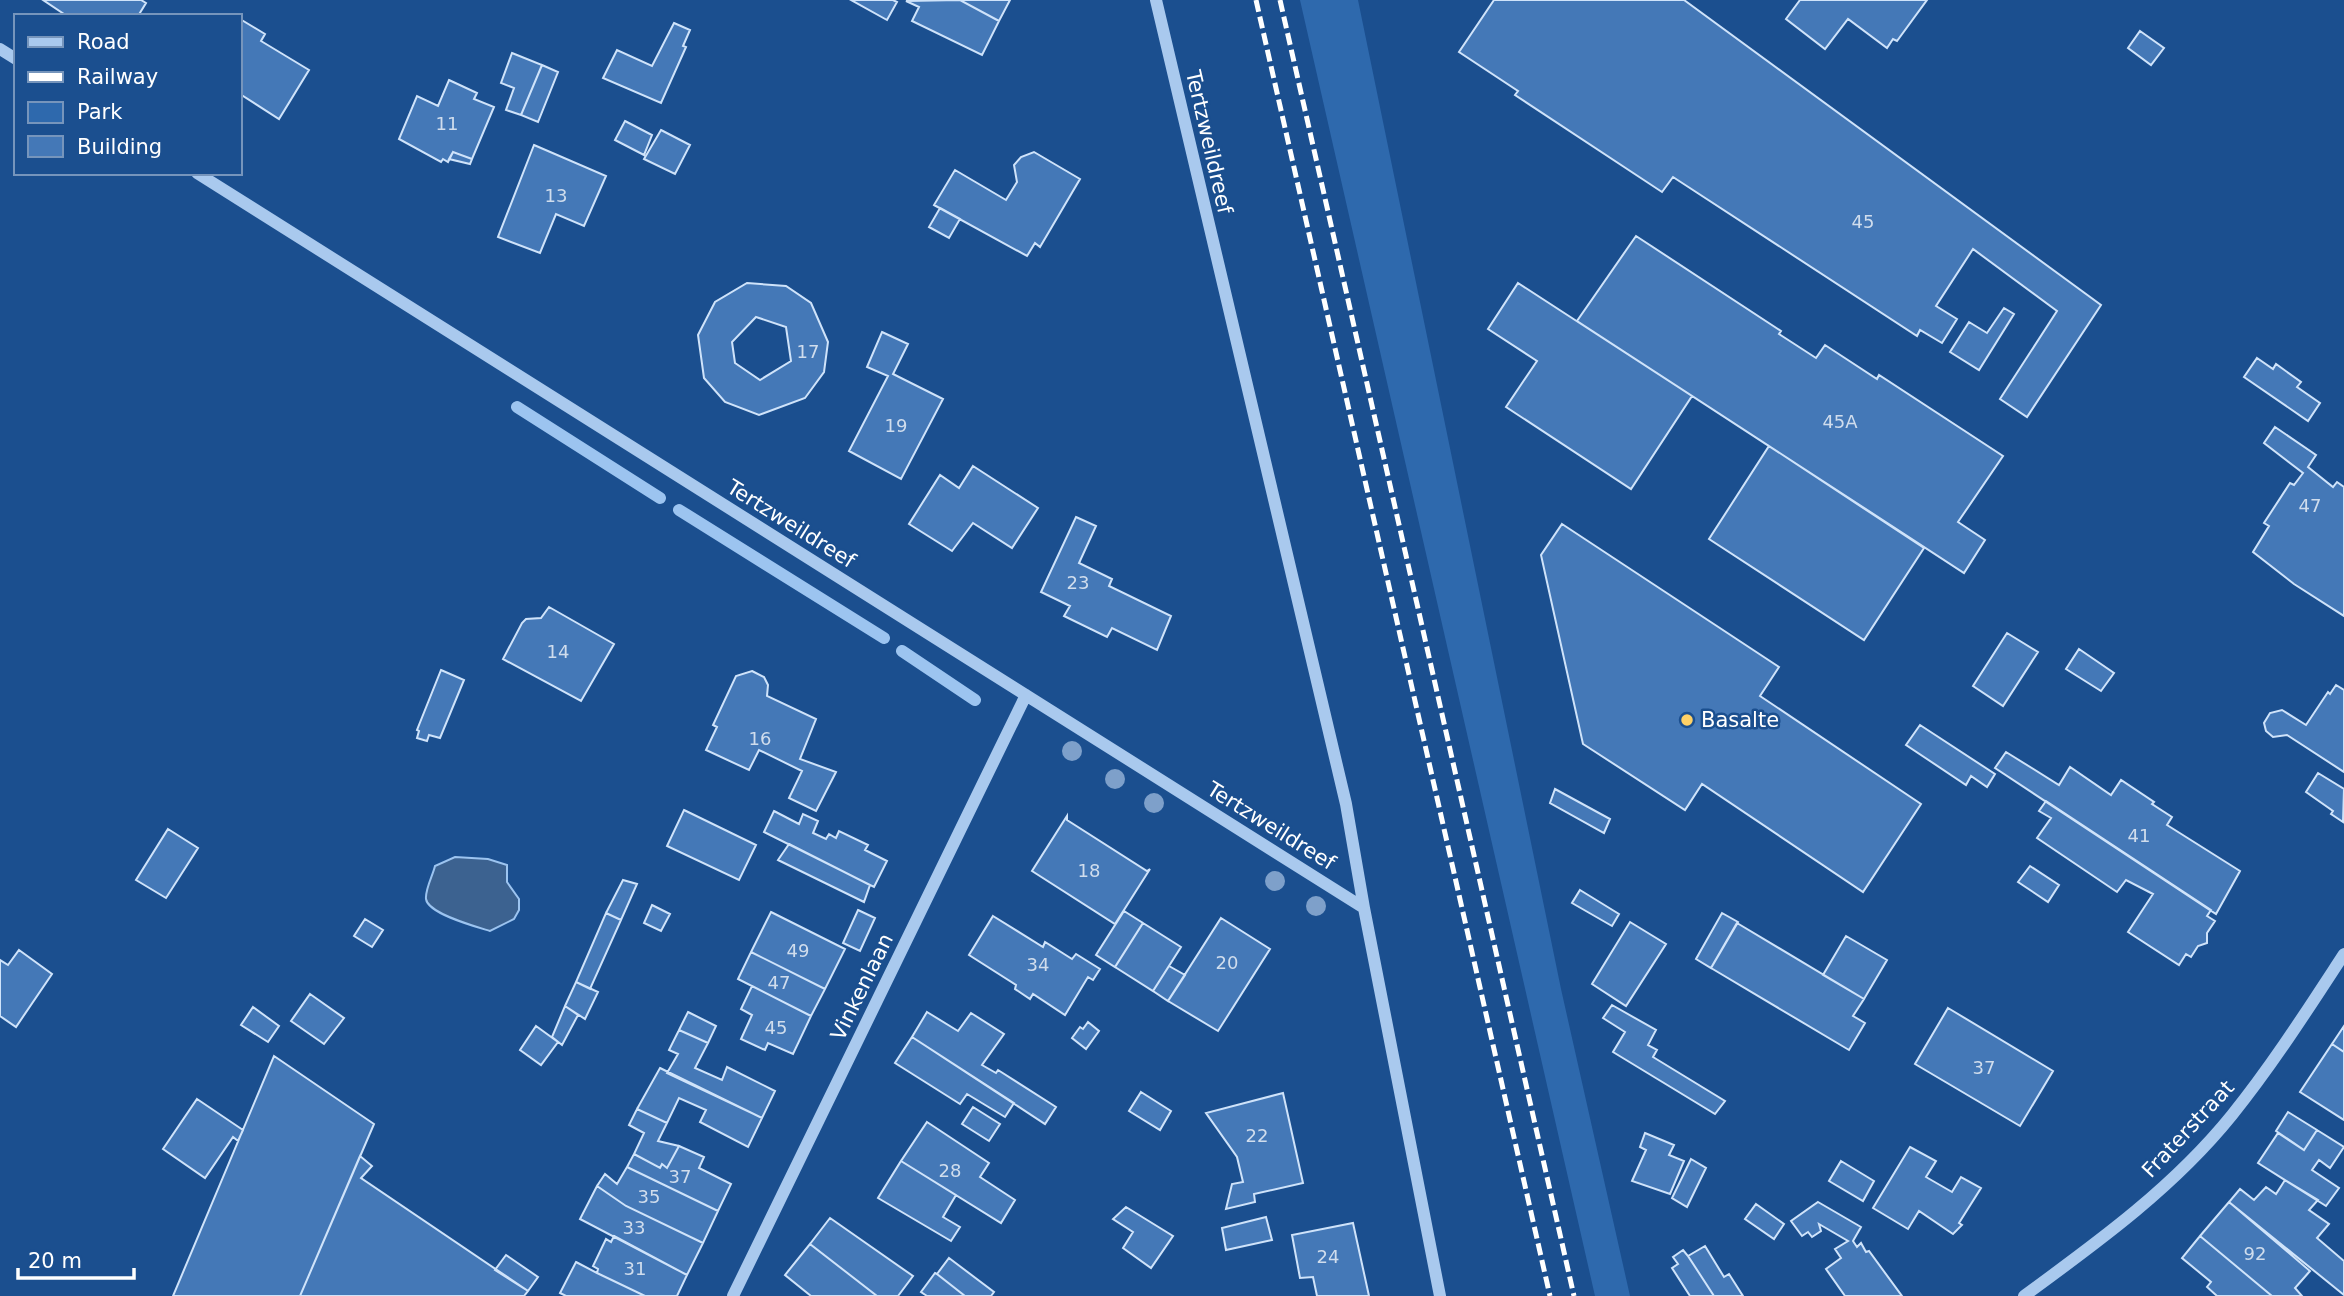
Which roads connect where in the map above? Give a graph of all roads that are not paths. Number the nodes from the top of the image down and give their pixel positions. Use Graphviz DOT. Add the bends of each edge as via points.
graph roads {
  1 [pos="1156,0"];
  2 [pos="200,175"];
  3 [pos="1026,695"];
  4 [pos="1364,908"];
  5 [pos="2344,954"];
  6 [pos="733,1296"];
  7 [pos="1440,1296"];
  8 [pos="2024,1296"];
  1 -- 4 [label="street, Tertzweildreef" via="1346,804"];
  2 -- 3 [label="street, Tertzweildreef"];
  3 -- 4 [label="street, Tertzweildreef"];
  3 -- 6 [label="street, Vinkenlaan"];
  4 -- 7 [label="street, Tertzweildreef"];
  5 -- 8 [label="street, Fraterstraat" via="2279,1053 2178,1174 2117,1228"];
}
